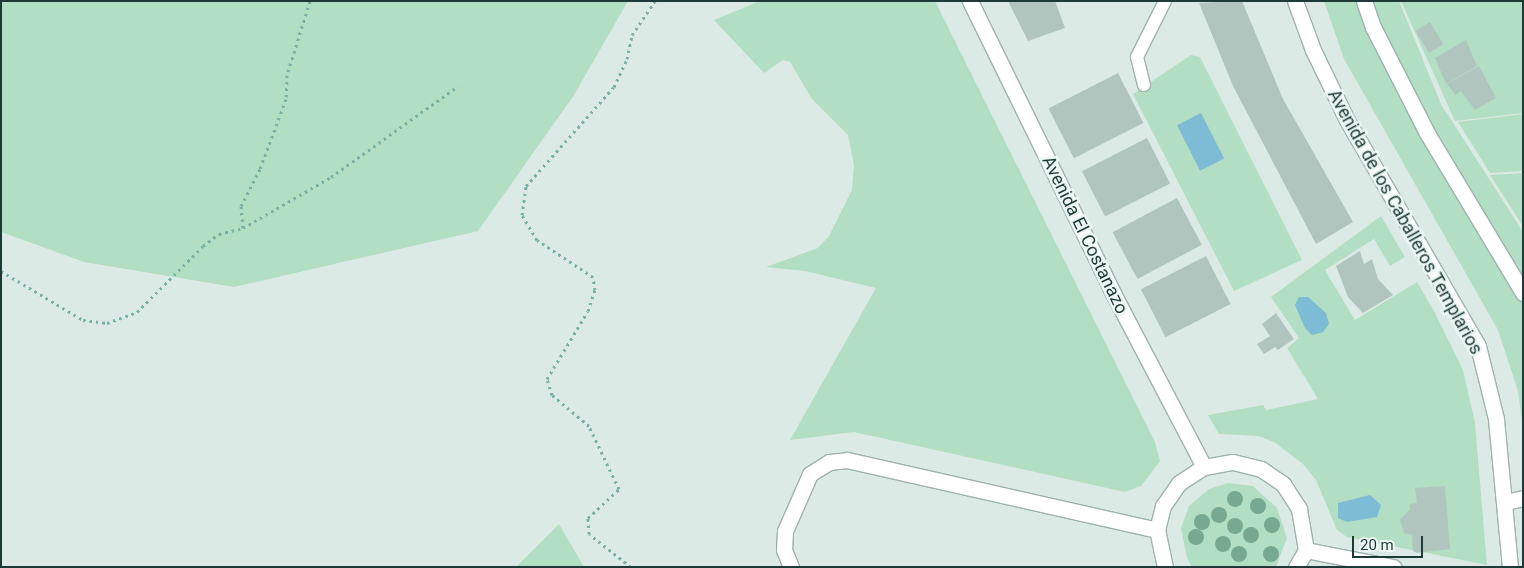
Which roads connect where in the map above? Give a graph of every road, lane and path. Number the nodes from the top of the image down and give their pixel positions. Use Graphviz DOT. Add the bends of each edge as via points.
graph roads {
  1 [pos="310,1"];
  2 [pos="655,1"];
  3 [pos="970,1"];
  4 [pos="1165,1"];
  5 [pos="1295,1"];
  6 [pos="1364,1"];
  7 [pos="1144,85"];
  8 [pos="458,86"];
  9 [pos="243,228"];
  10 [pos="1,271"];
  11 [pos="1523,293"];
  12 [pos="1204,467"];
  13 [pos="1523,498"];
  14 [pos="1506,502"];
  15 [pos="1157,530"];
  16 [pos="1306,550"];
  17 [pos="631,567"];
  18 [pos="790,567"];
  19 [pos="1165,567"];
  20 [pos="1296,567"];
  21 [pos="1393,567"];
  22 [pos="1510,567"];
  1 -- 9 [label="path" via="287,75 286,99 260,169 241,206"];
  2 -- 17 [label="path" via="632,35 627,59 614,86 526,186 522,215 537,240 593,277 595,290 588,311 547,379 552,395 589,426 619,489 588,518 589,534"];
  3 -- 12 [label="street, Avenida El Costanazo" via="1113,293"];
  4 -- 7 [label="lane" via="1137,56"];
  5 -- 14 [label="street, Avenida de los Caballeros Templarios" via="1313,50 1347,120 1478,346 1496,419"];
  6 -- 11 [label="street" via="1372,27 1427,134"];
  8 -- 9 [label="path" via="397,126 331,177"];
  9 -- 10 [label="path" via="219,234 137,312 107,323 83,320"];
  12 -- 15 [label="street" via="1179,483 1164,506"];
  12 -- 16 [label="street" via="1233,462 1261,469 1283,484 1299,509"];
  13 -- 14 [label="street"];
  14 -- 22 [label="street, Avenida de los Caballeros Templarios"];
  15 -- 18 [label="street" via="847,460 829,462 810,474 785,531 784,550"];
  15 -- 19 [label="street"];
  16 -- 20 [label="street"];
  16 -- 21 [label="street"];
}
